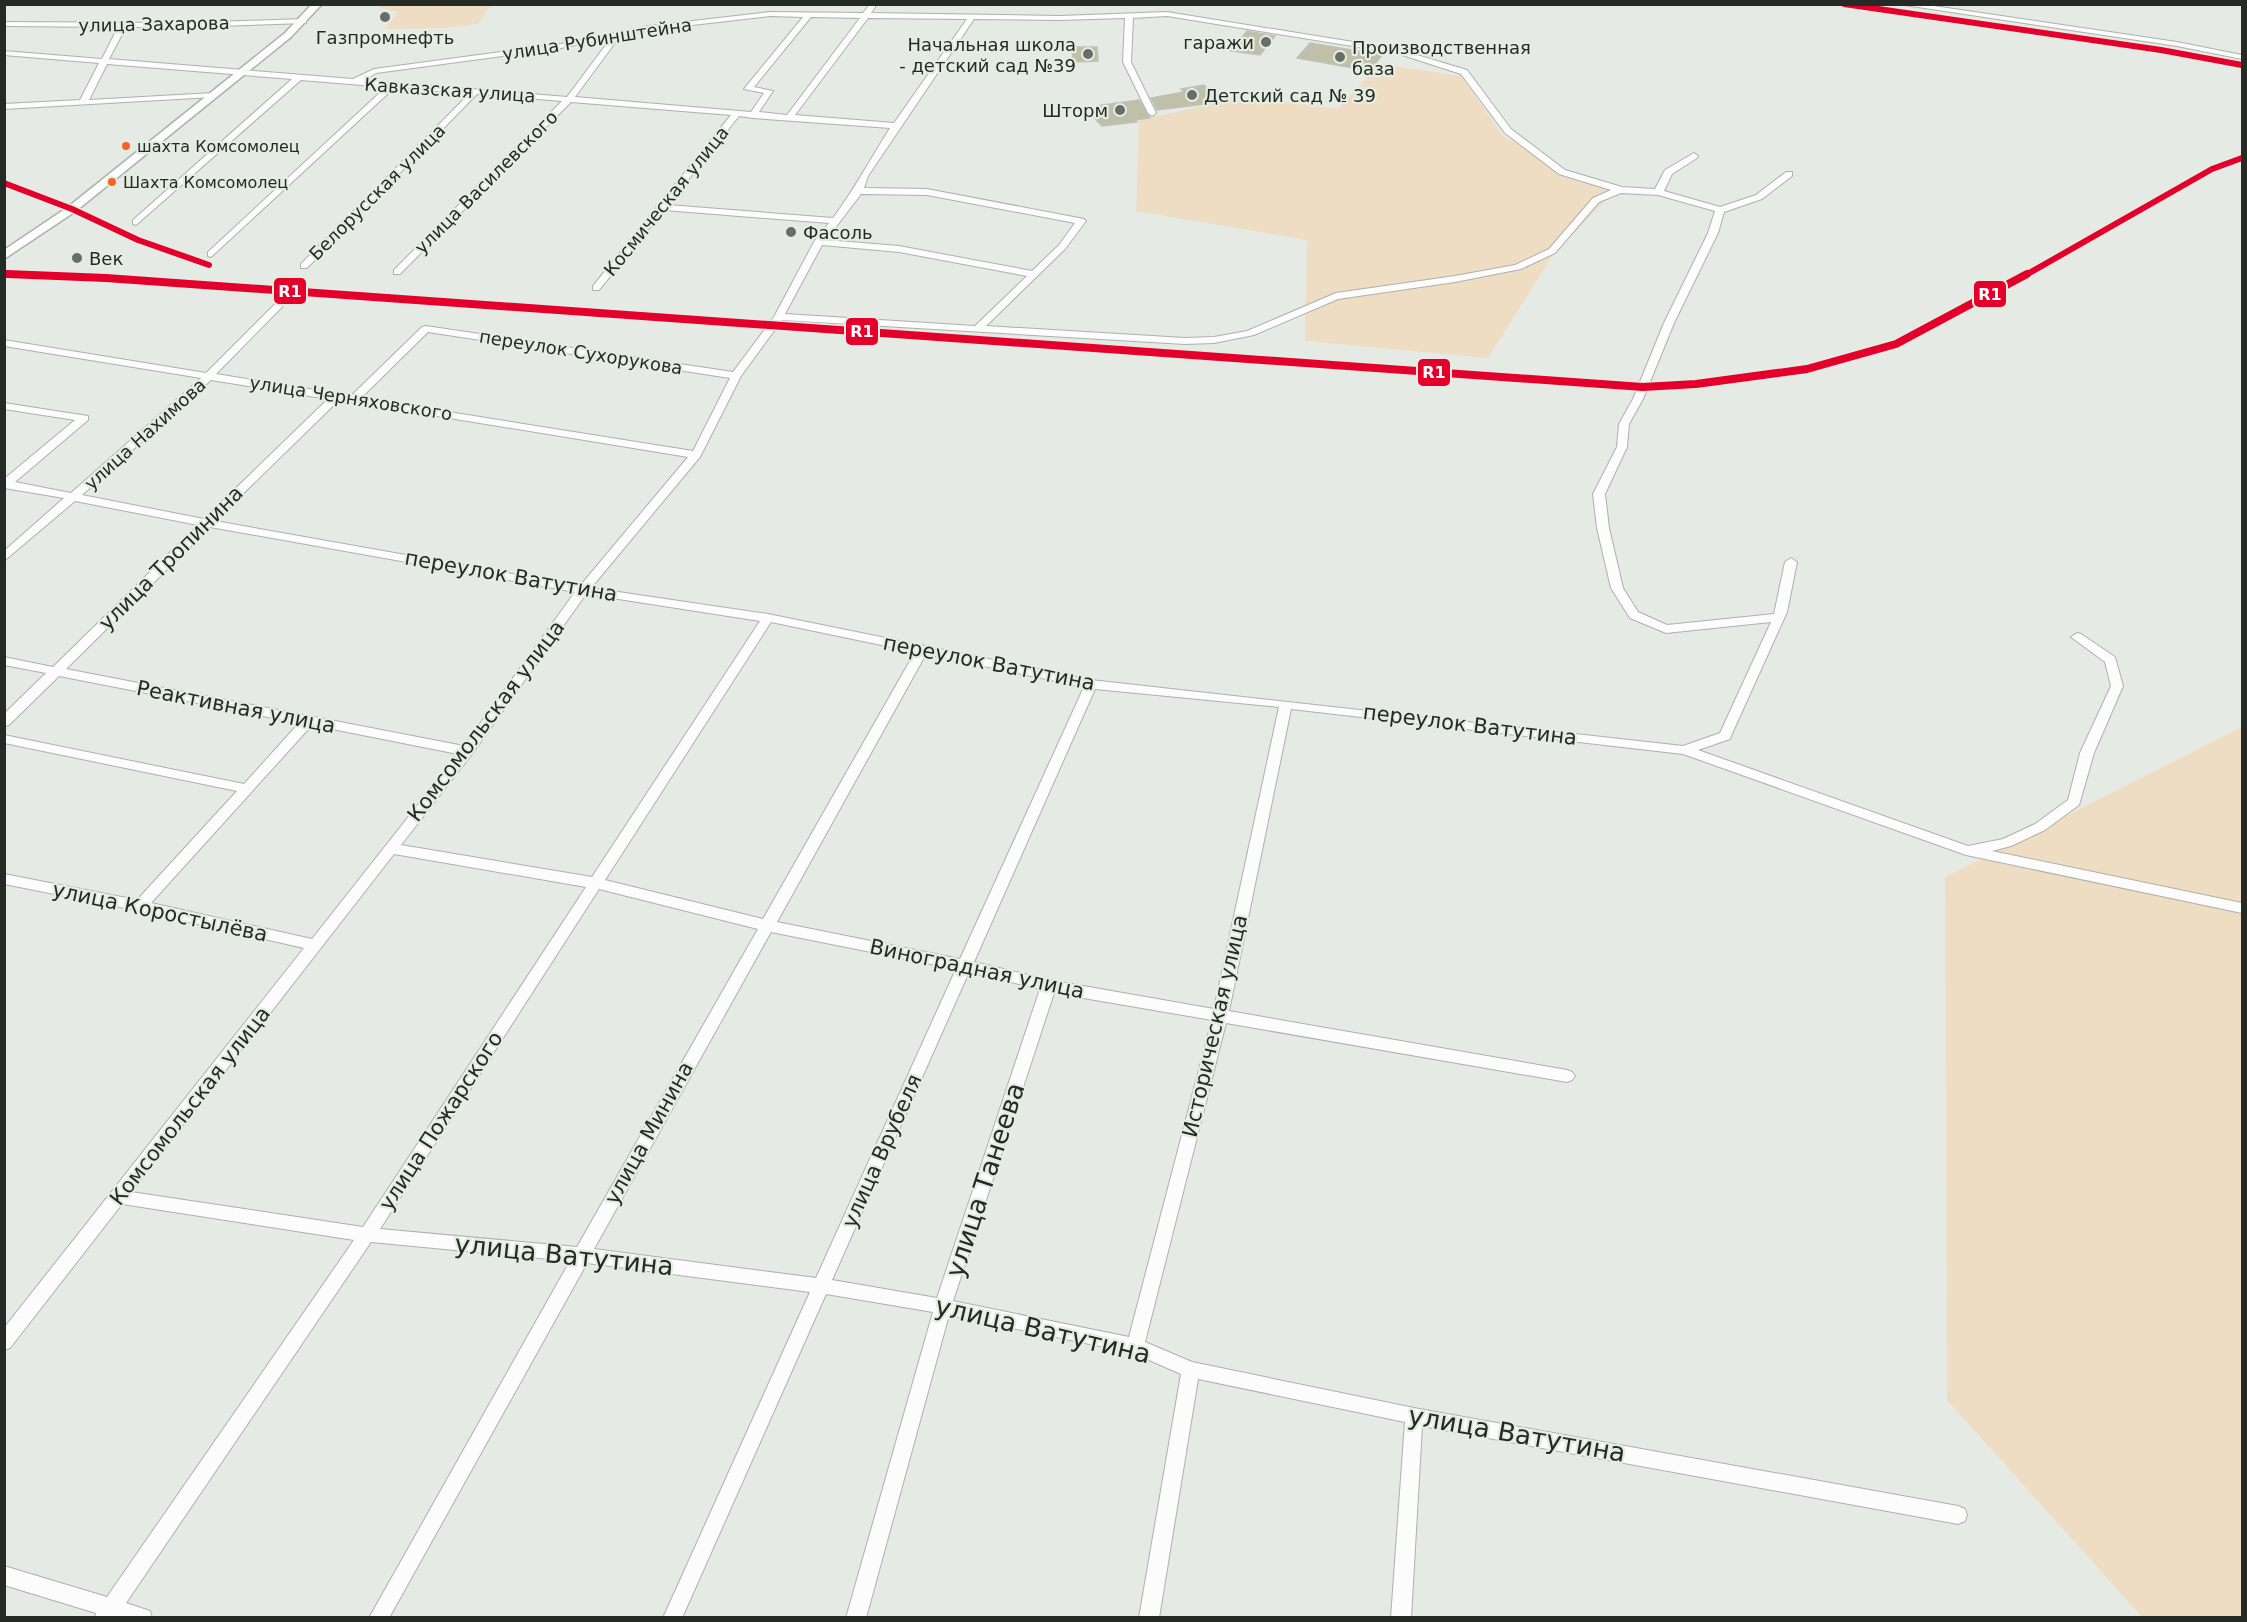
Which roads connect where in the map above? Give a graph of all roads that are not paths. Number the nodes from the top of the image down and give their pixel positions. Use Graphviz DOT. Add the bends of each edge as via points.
graph roads {
  1 [pos="318,4"];
  2 [pos="765,4"];
  3 [pos="874,4"];
  4 [pos="1901,4"];
  5 [pos="770,14"];
  6 [pos="808,15"];
  7 [pos="865,16"];
  8 [pos="1129,16"];
  9 [pos="972,17"];
  10 [pos="303,21"];
  11 [pos="4,24"];
  12 [pos="123,25"];
  13 [pos="618,36"];
  14 [pos="4,53"];
  15 [pos="2242,57"];
  16 [pos="103,60"];
  17 [pos="241,73"];
  18 [pos="298,78"];
  19 [pos="352,83"];
  20 [pos="392,86"];
  21 [pos="475,92"];
  22 [pos="213,95"];
  23 [pos="569,99"];
  24 [pos="84,101"];
  25 [pos="4,107"];
  26 [pos="1152,113"];
  27 [pos="736,114"];
  28 [pos="753,115"];
  29 [pos="789,117"];
  30 [pos="896,126"];
  31 [pos="1695,156"];
  32 [pos="1789,174"];
  33 [pos="1621,190"];
  34 [pos="858,191"];
  35 [pos="1659,192"];
  36 [pos="661,207"];
  37 [pos="1720,210"];
  38 [pos="834,220"];
  39 [pos="136,222"];
  40 [pos="819,242"];
  41 [pos="211,254"];
  42 [pos="4,256"];
  43 [pos="304,266"];
  44 [pos="397,272"];
  45 [pos="1033,274"];
  46 [pos="596,288"];
  47 [pos="279,305"];
  48 [pos="778,317"];
  49 [pos="976,330"];
  50 [pos="4,344"];
  51 [pos="209,376"];
  52 [pos="736,376"];
  53 [pos="338,395"];
  54 [pos="355,398"];
  55 [pos="4,406"];
  56 [pos="696,455"];
  57 [pos="5,484"];
  58 [pos="76,496"];
  59 [pos="205,523"];
  60 [pos="4,558"];
  61 [pos="1791,562"];
  62 [pos="583,590"];
  63 [pos="1778,617"];
  64 [pos="768,618"];
  65 [pos="2077,637"];
  66 [pos="922,650"];
  67 [pos="4,661"];
  68 [pos="56,672"];
  69 [pos="1091,684"];
  70 [pos="1286,704"];
  71 [pos="308,721"];
  72 [pos="4,722"];
  73 [pos="4,739"];
  74 [pos="1684,750"];
  75 [pos="467,752"];
  76 [pos="248,789"];
  77 [pos="390,848"];
  78 [pos="1966,850"];
  79 [pos="4,879"];
  80 [pos="595,883"];
  81 [pos="140,906"];
  82 [pos="2242,908"];
  83 [pos="765,925"];
  84 [pos="315,945"];
  85 [pos="964,965"];
  86 [pos="1049,986"];
  87 [pos="1220,1017"];
  88 [pos="1567,1076"];
  89 [pos="119,1197"];
  90 [pos="367,1235"];
  91 [pos="582,1255"];
  92 [pos="821,1286"];
  93 [pos="943,1306"];
  94 [pos="4,1342"];
  95 [pos="1136,1346"];
  96 [pos="1191,1370"];
  97 [pos="1414,1416"];
  98 [pos="1958,1515"];
  99 [pos="4,1575"];
  100 [pos="108,1612"];
  101 [pos="142,1617"];
  102 [pos="378,1617"];
  103 [pos="672,1617"];
  104 [pos="856,1617"];
  105 [pos="1149,1617"];
  106 [pos="1401,1617"];
  1 -- 10 [label="street"];
  2 -- 5 [label="street"];
  3 -- 7 [label="street"];
  4 -- 15 [label="street"];
  5 -- 6 [label="street, улица Рубинштейна"];
  5 -- 13 [label="street, улица Рубинштейна" via="649,28"];
  6 -- 7 [label="street, улица Рубинштейна"];
  6 -- 28 [label="street, Космическая улица" via="748,89 769,91"];
  7 -- 9 [label="street, улица Рубинштейна"];
  7 -- 29 [label="street"];
  8 -- 9 [label="street, улица Рубинштейна"];
  8 -- 26 [label="street" via="1127,62"];
  8 -- 33 [label="street, улица Рубинштейна" via="1167,14 1397,51 1464,72 1508,131 1562,172"];
  9 -- 30 [label="street, Комсомольская улица"];
  10 -- 12 [label="street, улица Захарова"];
  10 -- 17 [label="street"];
  11 -- 12 [label="street, улица Захарова"];
  12 -- 16 [label="street"];
  13 -- 19 [label="street, улица Рубинштейна" via="374,71"];
  13 -- 23 [label="street, улица Василевского"];
  14 -- 16 [label="street, Кавказская улица"];
  16 -- 17 [label="street, Кавказская улица"];
  16 -- 24 [label="street"];
  17 -- 18 [label="street, Кавказская улица"];
  17 -- 22 [label="street"];
  18 -- 19 [label="street, Кавказская улица"];
  18 -- 39 [label="street"];
  19 -- 20 [label="street, Кавказская улица"];
  20 -- 21 [label="street, Кавказская улица"];
  20 -- 41 [label="street"];
  21 -- 23 [label="street, Кавказская улица"];
  21 -- 43 [label="street, Белорусская улица"];
  22 -- 24 [label="street"];
  22 -- 42 [label="street" via="72,209"];
  23 -- 27 [label="street, Кавказская улица"];
  23 -- 44 [label="street, улица Василевского"];
  24 -- 25 [label="street"];
  27 -- 28 [label="street, Кавказская улица"];
  27 -- 36 [label="street, Космическая улица"];
  28 -- 29 [label="street, Кавказская улица"];
  29 -- 30 [label="street, Кавказская улица"];
  30 -- 34 [label="street, Комсомольская улица"];
  31 -- 35 [label="street" via="1663,176"];
  32 -- 37 [label="street" via="1759,197"];
  33 -- 35 [label="street"];
  33 -- 49 [label="street" via="1596,200 1552,251 1518,267 1336,296 1250,333 1185,341"];
  34 -- 38 [label="street, Комсомольская улица"];
  34 -- 45 [label="street" via="927,192 1082,221"];
  35 -- 37 [label="street"];
  36 -- 38 [label="street"];
  36 -- 46 [label="street, Космическая улица"];
  37 -- 63 [label="street" via="1713,233 1624,424 1622,447 1599,494 1603,528 1617,588 1634,615 1666,629"];
  38 -- 40 [label="street, Комсомольская улица"];
  40 -- 45 [label="street" via="891,248"];
  40 -- 48 [label="street, Комсомольская улица"];
  45 -- 49 [label="street"];
  47 -- 51 [label="street, улица Нахимова"];
  48 -- 49 [label="street"];
  48 -- 52 [label="street, Комсомольская улица"];
  50 -- 51 [label="street, улица Черняховского"];
  51 -- 53 [label="street, улица Черняховского"];
  51 -- 58 [label="street, улица Нахимова"];
  52 -- 54 [label="street, переулок Сухорукова" via="426,329"];
  52 -- 56 [label="street, Комсомольская улица"];
  53 -- 54 [label="street, улица Черняховского"];
  53 -- 59 [label="street, улица Тропинина"];
  54 -- 56 [label="street, улица Черняховского"];
  55 -- 57 [label="street" via="84,418"];
  56 -- 62 [label="street, Комсомольская улица"];
  57 -- 58 [label="street, переулок Ватутина"];
  58 -- 59 [label="street, переулок Ватутина"];
  58 -- 60 [label="street, улица Нахимова"];
  59 -- 62 [label="street, переулок Ватутина"];
  59 -- 68 [label="street, улица Тропинина"];
  61 -- 63 [label="street"];
  62 -- 64 [label="street, переулок Ватутина"];
  62 -- 75 [label="street, Комсомольская улица"];
  63 -- 74 [label="street" via="1725,736"];
  64 -- 66 [label="street, переулок Ватутина"];
  64 -- 80 [label="street, улица Пожарского"];
  65 -- 78 [label="street" via="2111,660 2116,686 2087,753 2074,802 2040,827 2006,843"];
  66 -- 69 [label="street, переулок Ватутина"];
  66 -- 83 [label="street, улица Минина"];
  67 -- 68 [label="street, Реактивная улица"];
  68 -- 71 [label="street, Реактивная улица"];
  68 -- 72 [label="street, улица Тропинина"];
  69 -- 70 [label="street, переулок Ватутина"];
  69 -- 85 [label="street, улица Врубеля"];
  70 -- 74 [label="street, переулок Ватутина"];
  70 -- 87 [label="street, Историческая улица"];
  71 -- 75 [label="street, Реактивная улица"];
  71 -- 76 [label="street"];
  73 -- 76 [label="street"];
  74 -- 78 [label="street, переулок Ватутина"];
  75 -- 77 [label="street, Комсомольская улица"];
  76 -- 81 [label="street"];
  77 -- 80 [label="street, Виноградная улица"];
  77 -- 84 [label="street, Комсомольская улица"];
  78 -- 82 [label="street, переулок Ватутина"];
  79 -- 81 [label="street, улица Коростылёва"];
  80 -- 83 [label="street, Виноградная улица"];
  80 -- 90 [label="street, улица Пожарского"];
  81 -- 84 [label="street, улица Коростылёва"];
  83 -- 85 [label="street, Виноградная улица"];
  83 -- 91 [label="street, улица Минина"];
  84 -- 89 [label="street, Комсомольская улица"];
  85 -- 86 [label="street, Виноградная улица"];
  85 -- 92 [label="street, улица Врубеля"];
  86 -- 87 [label="street, Виноградная улица"];
  86 -- 93 [label="street, улица Танеева"];
  87 -- 88 [label="street, Виноградная улица"];
  87 -- 95 [label="street, Историческая улица"];
  89 -- 90 [label="street, улица Ватутина"];
  89 -- 94 [label="street, Комсомольская улица"];
  90 -- 91 [label="street, улица Ватутина"];
  90 -- 100 [label="street, улица Пожарского"];
  91 -- 92 [label="street, улица Ватутина"];
  91 -- 102 [label="street, улица Минина"];
  92 -- 93 [label="street, улица Ватутина"];
  92 -- 103 [label="street, улица Врубеля"];
  93 -- 95 [label="street, улица Ватутина"];
  93 -- 104 [label="street, улица Танеева"];
  95 -- 96 [label="street, улица Ватутина"];
  96 -- 97 [label="street, улица Ватутина"];
  96 -- 105 [label="street"];
  97 -- 98 [label="street, улица Ватутина"];
  97 -- 106 [label="street"];
  99 -- 100 [label="street"];
  100 -- 101 [label="street"];
}
